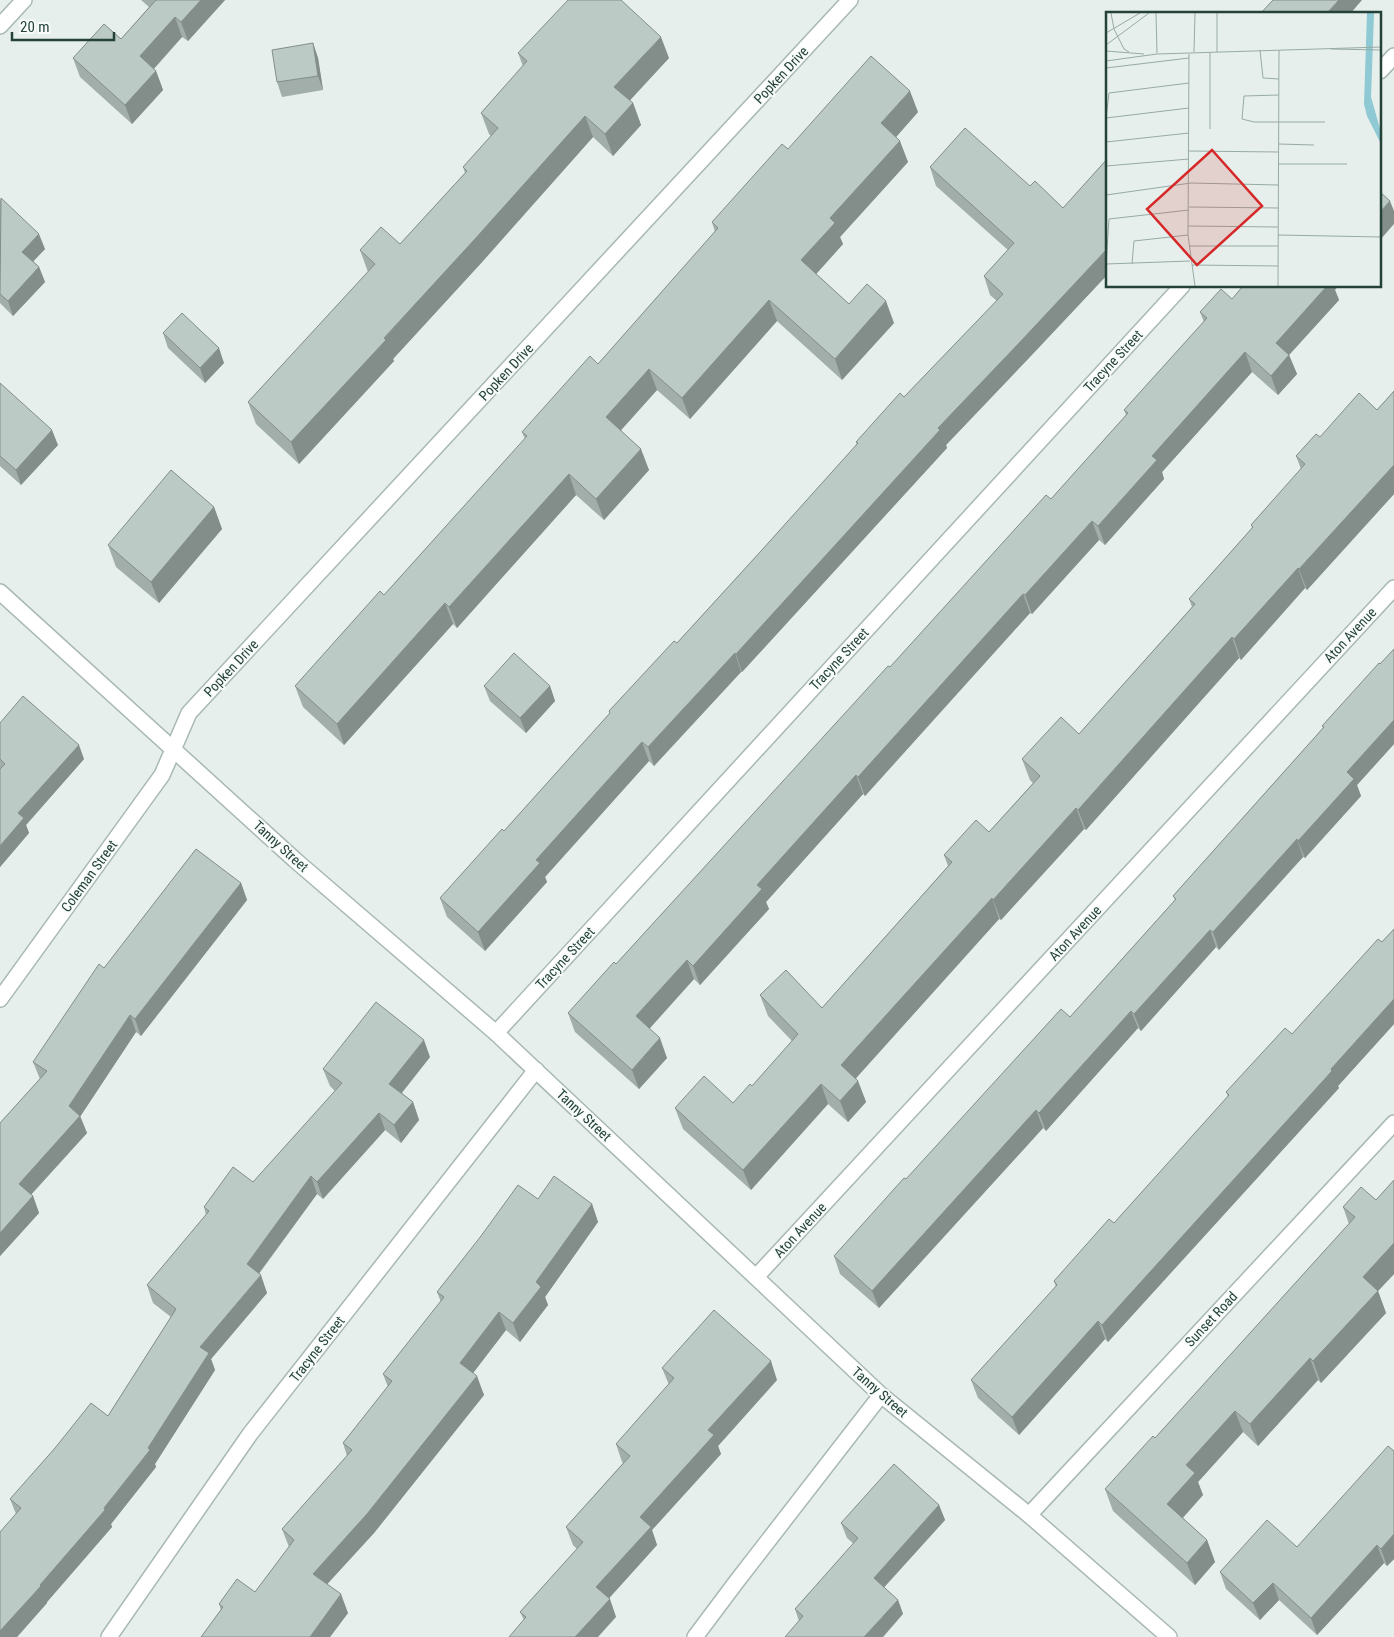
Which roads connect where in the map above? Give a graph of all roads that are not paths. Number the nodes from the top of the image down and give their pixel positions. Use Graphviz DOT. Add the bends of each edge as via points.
graph roads {
  1 [pos="24,0"];
  2 [pos="850,0"];
  3 [pos="0,26"];
  4 [pos="1394,56"];
  5 [pos="1382,68"];
  6 [pos="1180,288"];
  7 [pos="1394,588"];
  8 [pos="0,592"];
  9 [pos="173,750"];
  10 [pos="0,999"];
  11 [pos="496,1033"];
  12 [pos="536,1070"];
  13 [pos="1394,1123"];
  14 [pos="756,1277"];
  15 [pos="881,1395"];
  16 [pos="1029,1515"];
  17 [pos="109,1637"];
  18 [pos="695,1637"];
  19 [pos="1169,1637"];
  1 -- 3 [label="street"];
  2 -- 9 [label="street, Popken Drive" via="189,713"];
  4 -- 5 [label="street"];
  6 -- 11 [label="street, Tracyne Street"];
  7 -- 14 [label="street, Aton Avenue"];
  8 -- 9 [label="street, Tanny Street"];
  9 -- 10 [label="street, Coleman Street" via="162,775"];
  9 -- 11 [label="street, Tanny Street"];
  11 -- 12 [label="street, Tanny Street"];
  12 -- 14 [label="street, Tanny Street"];
  12 -- 17 [label="street, Tracyne Street" via="250,1434"];
  13 -- 16 [label="street, Sunset Road"];
  14 -- 15 [label="street, Tanny Street"];
  15 -- 16 [label="street, Tanny Street"];
  15 -- 18 [label="street"];
  16 -- 19 [label="street, Tanny Street"];
}
